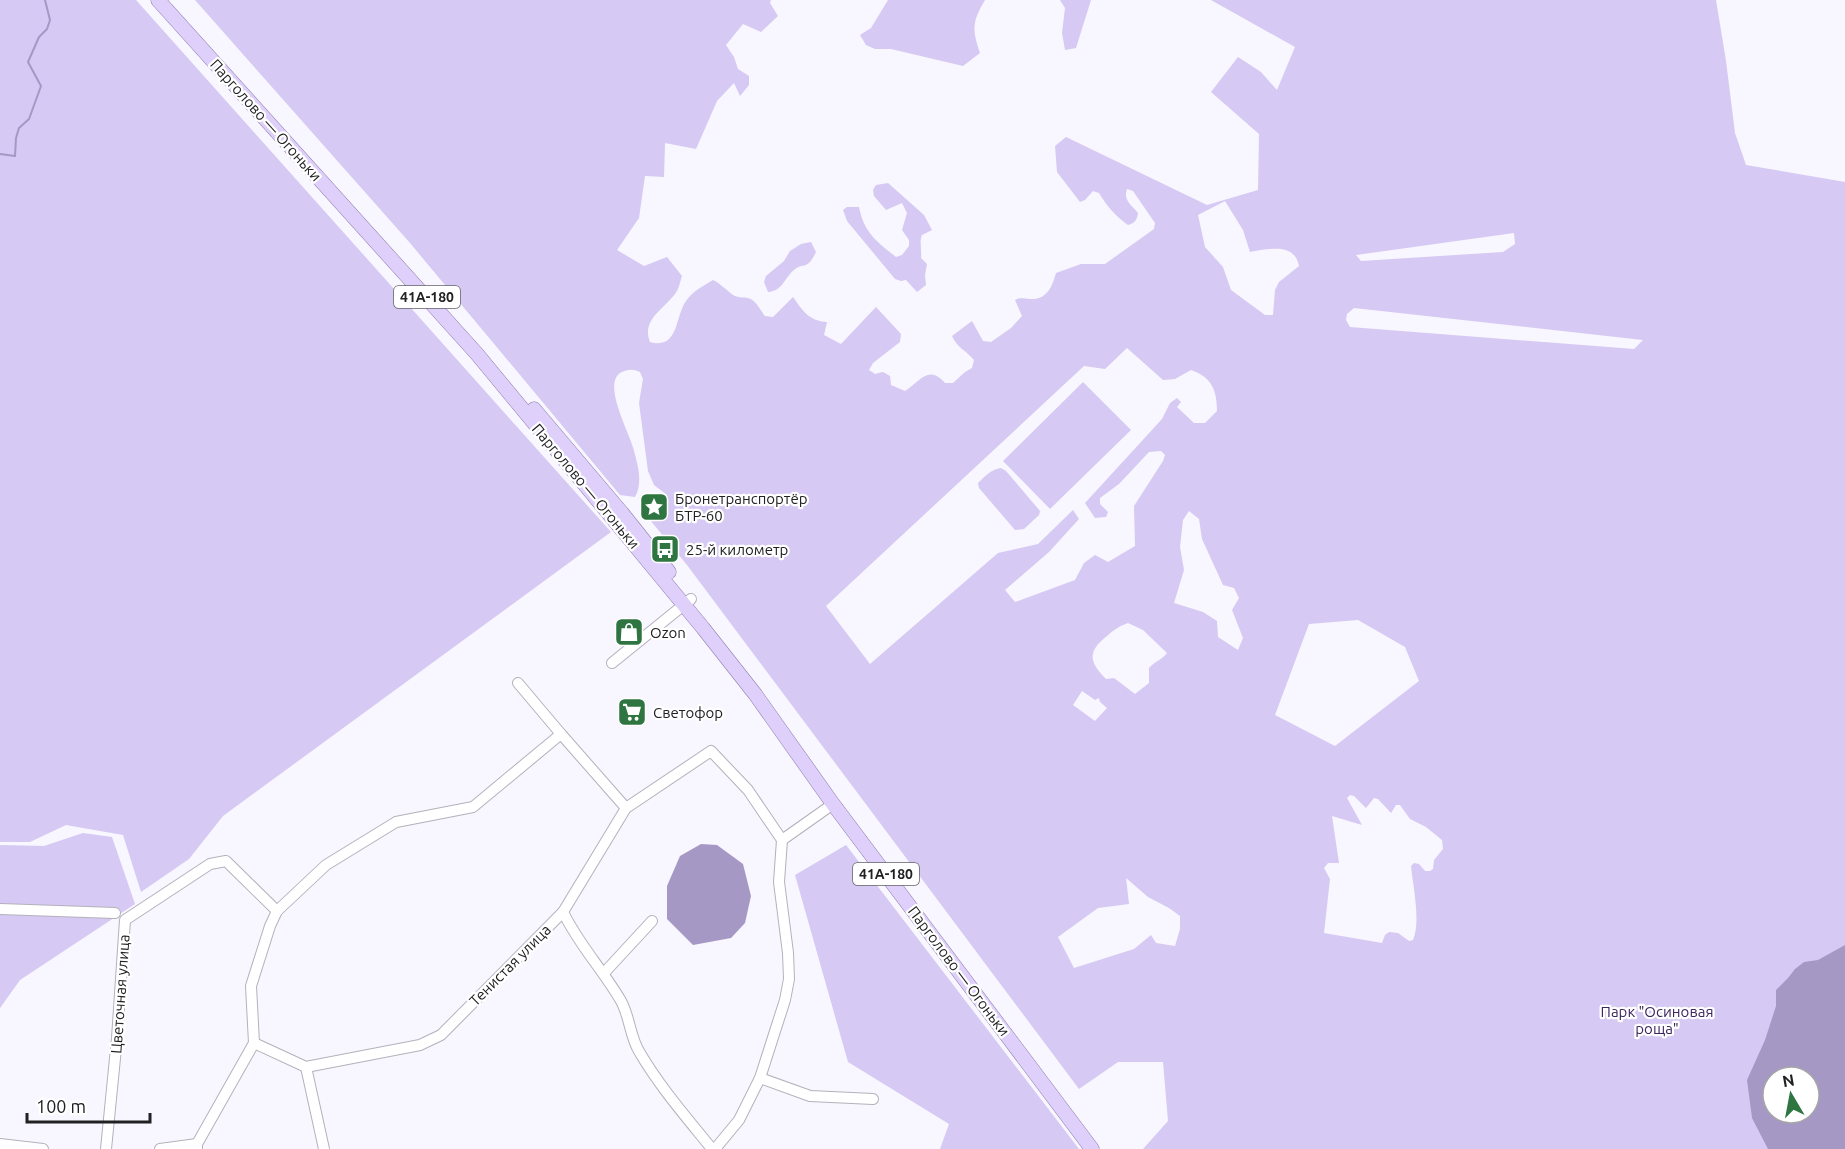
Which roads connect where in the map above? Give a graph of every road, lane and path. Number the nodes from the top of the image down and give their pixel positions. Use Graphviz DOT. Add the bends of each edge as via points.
graph roads {
  1 [pos="158,0"];
  2 [pos="169,0"];
  3 [pos="687,602"];
  4 [pos="612,663"];
  5 [pos="518,682"];
  6 [pos="561,734"];
  7 [pos="833,804"];
  8 [pos="626,808"];
  9 [pos="782,840"];
  10 [pos="0,909"];
  11 [pos="277,911"];
  12 [pos="563,912"];
  13 [pos="115,913"];
  14 [pos="652,921"];
  15 [pos="604,973"];
  16 [pos="254,1043"];
  17 [pos="306,1066"];
  18 [pos="760,1078"];
  19 [pos="873,1099"];
  20 [pos="0,1144"];
  21 [pos="1093,1145"];
  22 [pos="197,1147"];
  23 [pos="43,1149"];
  24 [pos="106,1149"];
  25 [pos="159,1149"];
  26 [pos="324,1149"];
  27 [pos="714,1149"];
  1 -- 3 [label="main road, Парголово — Огоньки / 41А-180" via="477,354"];
  2 -- 3 [label="main road, Парголово — Огоньки / 41А-180" via="483,348 622,513"];
  3 -- 4 [label="street"];
  3 -- 7 [label="main road, Парголово — Огоньки / 41А-180"];
  3 -- 21 [label="main road, Парголово — Огоньки / 41А-180" via="761,690"];
  5 -- 6 [label="street"];
  6 -- 8 [label="street"];
  6 -- 11 [label="street" via="473,807 396,822 326,865"];
  7 -- 9 [label="street"];
  7 -- 21 [label="main road, Парголово — Огоньки / 41А-180"];
  8 -- 9 [label="street" via="711,751 748,790"];
  8 -- 12 [label="street, Тенистая улица"];
  9 -- 18 [label="street" via="779,882 789,979"];
  10 -- 13 [label="street"];
  11 -- 16 [label="street" via="251,986"];
  11 -- 24 [label="street, Цветочная улица" via="226,861 210,864 125,920"];
  12 -- 15 [label="street" via="574,935"];
  12 -- 17 [label="street, Тенистая улица" via="441,1035 420,1044"];
  14 -- 15 [label="street"];
  15 -- 27 [label="street" via="623,1004 638,1051"];
  16 -- 17 [label="street"];
  16 -- 22 [label="street"];
  17 -- 26 [label="street"];
  18 -- 19 [label="street" via="810,1096"];
  18 -- 27 [label="street" via="739,1120"];
  20 -- 23 [label="street"];
  22 -- 25 [label="street"];
}
